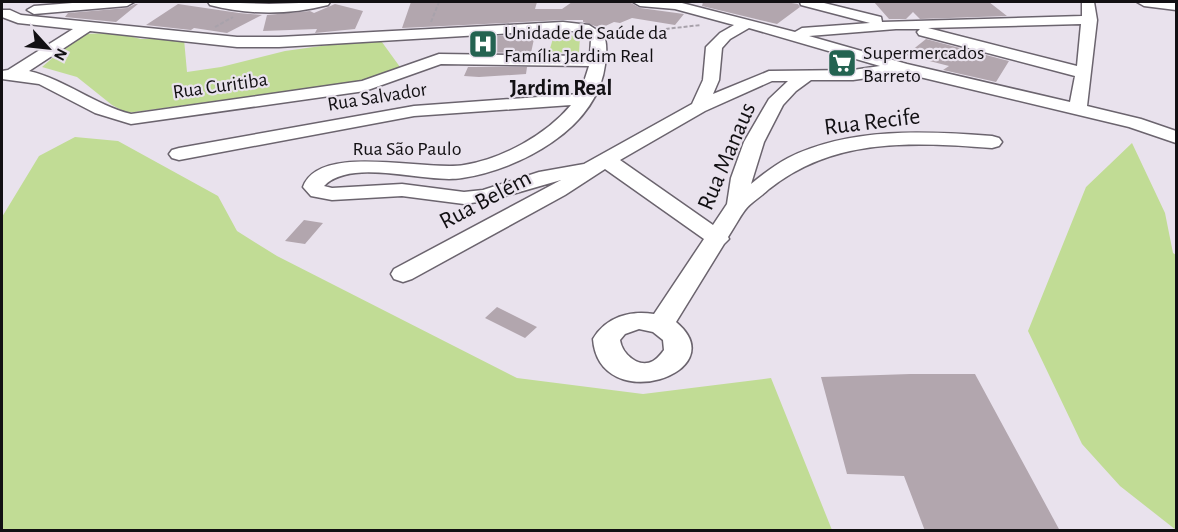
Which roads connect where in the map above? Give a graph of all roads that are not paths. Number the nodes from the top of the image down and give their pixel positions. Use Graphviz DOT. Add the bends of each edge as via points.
graph roads {
  1 [pos="127,2"];
  2 [pos="215,2"];
  3 [pos="323,2"];
  4 [pos="640,2"];
  5 [pos="806,2"];
  6 [pos="1088,2"];
  7 [pos="1144,2"];
  8 [pos="670,3"];
  9 [pos="1176,6"];
  10 [pos="2,17"];
  11 [pos="1090,20"];
  12 [pos="748,23"];
  13 [pos="896,25"];
  14 [pos="80,31"];
  15 [pos="432,33"];
  16 [pos="787,34"];
  17 [pos="439,59"];
  18 [pos="596,61"];
  19 [pos="903,69"];
  20 [pos="1084,73"];
  21 [pos="7,75"];
  22 [pos="808,75"];
  23 [pos="586,99"];
  24 [pos="699,107"];
  25 [pos="1077,110"];
  26 [pos="1176,136"];
  27 [pos="992,142"];
  28 [pos="179,154"];
  29 [pos="598,164"];
  30 [pos="738,204"];
  31 [pos="718,239"];
  32 [pos="403,274"];
  33 [pos="661,324"];
  1 -- 10 [label="street"];
  2 -- 3 [label="street" via="250,8 288,8"];
  4 -- 8 [label="street"];
  5 -- 13 [label="street"];
  6 -- 11 [label="street"];
  7 -- 9 [label="street"];
  8 -- 12 [label="street"];
  10 -- 14 [label="street"];
  11 -- 13 [label="street"];
  11 -- 20 [label="street"];
  12 -- 16 [label="street"];
  12 -- 24 [label="street" via="714,47 711,80"];
  13 -- 16 [label="street"];
  13 -- 20 [label="street"];
  14 -- 15 [label="street" via="197,36 237,42"];
  14 -- 21 [label="street"];
  15 -- 17 [label="street"];
  15 -- 18 [label="street, Rua São Paulo" via="584,28 598,37"];
  16 -- 19 [label="street"];
  17 -- 18 [label="street, Rua Curitiba"];
  17 -- 21 [label="street, Rua Curitiba" via="365,86 131,119 108,113 63,87 26,74"];
  18 -- 23 [label="street, Rua São Paulo"];
  19 -- 22 [label="street, Rua São Paulo"];
  19 -- 25 [label="street"];
  20 -- 25 [label="street"];
  22 -- 24 [label="street, Rua São Paulo" via="769,76"];
  22 -- 30 [label="street, Rua Manaus" via="776,103 759,132 741,178"];
  23 -- 28 [label="street, Rua Salvador" via="414,111"];
  23 -- 29 [label="street, Rua São Paulo" via="542,137 491,166 444,173 384,167 344,170 322,175 314,187 318,192 332,194 402,190 464,198 485,196"];
  24 -- 29 [label="street, Rua São Paulo"];
  25 -- 26 [label="street"];
  27 -- 30 [label="street, Rua Recife" via="901,140 819,153 796,162"];
  29 -- 31 [label="street"];
  29 -- 32 [label="street, Rua Belém"];
  30 -- 31 [label="street, Rua Manaus"];
  31 -- 33 [label="street, Rua Manaus"];
}
